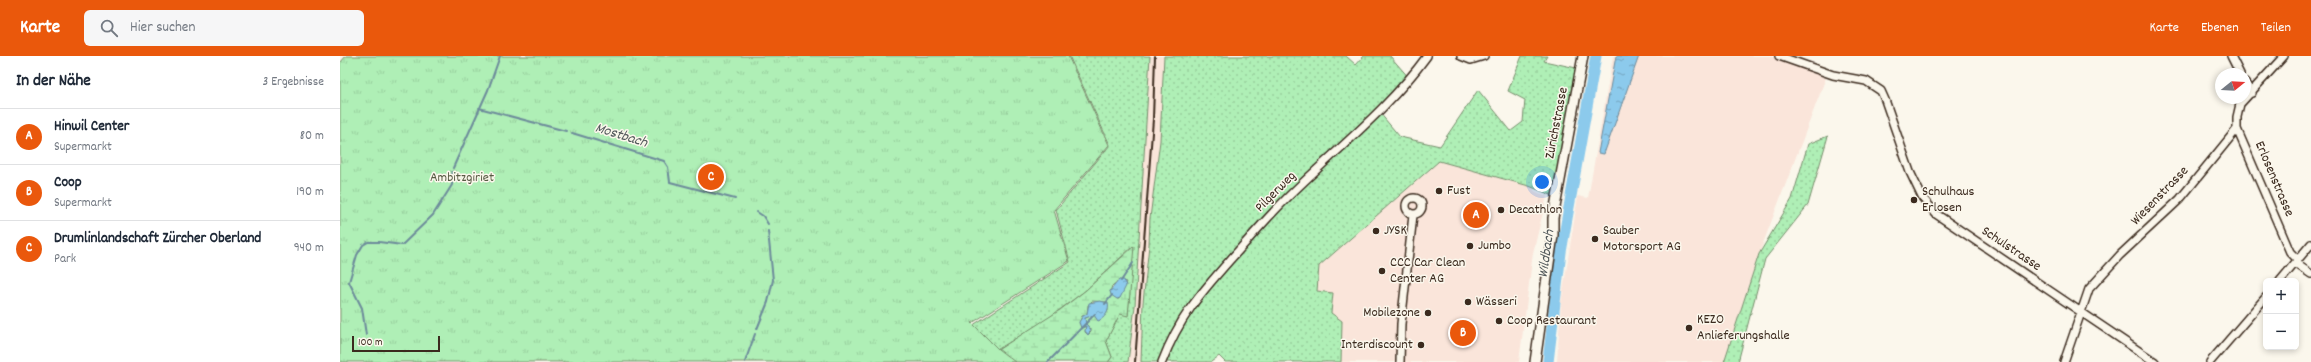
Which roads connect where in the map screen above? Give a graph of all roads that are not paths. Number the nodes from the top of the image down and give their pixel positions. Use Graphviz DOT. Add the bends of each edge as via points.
graph roads {
  1 [pos="1427,56"];
  2 [pos="1461,56"];
  3 [pos="1484,56"];
  4 [pos="1583,56"];
  5 [pos="1779,56"];
  6 [pos="2231,56"];
  7 [pos="2284,56"];
  8 [pos="2237,68"];
  9 [pos="2252,93"];
  10 [pos="2237,129"];
  11 [pos="1413,215"];
  12 [pos="1553,218"];
  13 [pos="2311,244"];
  14 [pos="2296,261"];
  15 [pos="2311,274"];
  16 [pos="2282,278"];
  17 [pos="2263,300"];
  18 [pos="2082,314"];
  19 [pos="1162,362"];
  20 [pos="1400,362"];
  21 [pos="1529,362"];
  22 [pos="1535,362"];
  23 [pos="2064,362"];
  24 [pos="2155,362"];
  25 [pos="2210,362"];
  1 -- 19 [label="street, Pilgerweg" via="1410,79 1357,134 1285,199 1202,292 1179,324"];
  2 -- 3 [label="street" via="1470,60"];
  4 -- 12 [label="main road, Zürichstrasse"];
  5 -- 18 [label="street, Schulstrasse" via="1806,67 1874,85 1885,100 1910,172 1922,196 1936,214"];
  6 -- 8 [label="street"];
  7 -- 9 [label="street"];
  9 -- 10 [label="street" via="2240,104"];
  10 -- 14 [label="street, Erlosenstrasse"];
  10 -- 18 [label="street, Wiesenstrasse" via="2180,199 2120,255 2089,289"];
  11 -- 20 [label="street" via="1401,324"];
  12 -- 21 [label="main road, Zürichstrasse" via="1538,288"];
  12 -- 22 [label="main road, Zürichstrasse" via="1553,235"];
  13 -- 14 [label="street"];
  14 -- 15 [label="street, Erlosenstrasse"];
  14 -- 16 [label="street"];
  17 -- 25 [label="street"];
  18 -- 23 [label="street, Wiesenstrasse"];
  18 -- 24 [label="street, Schulstrasse"];
}
